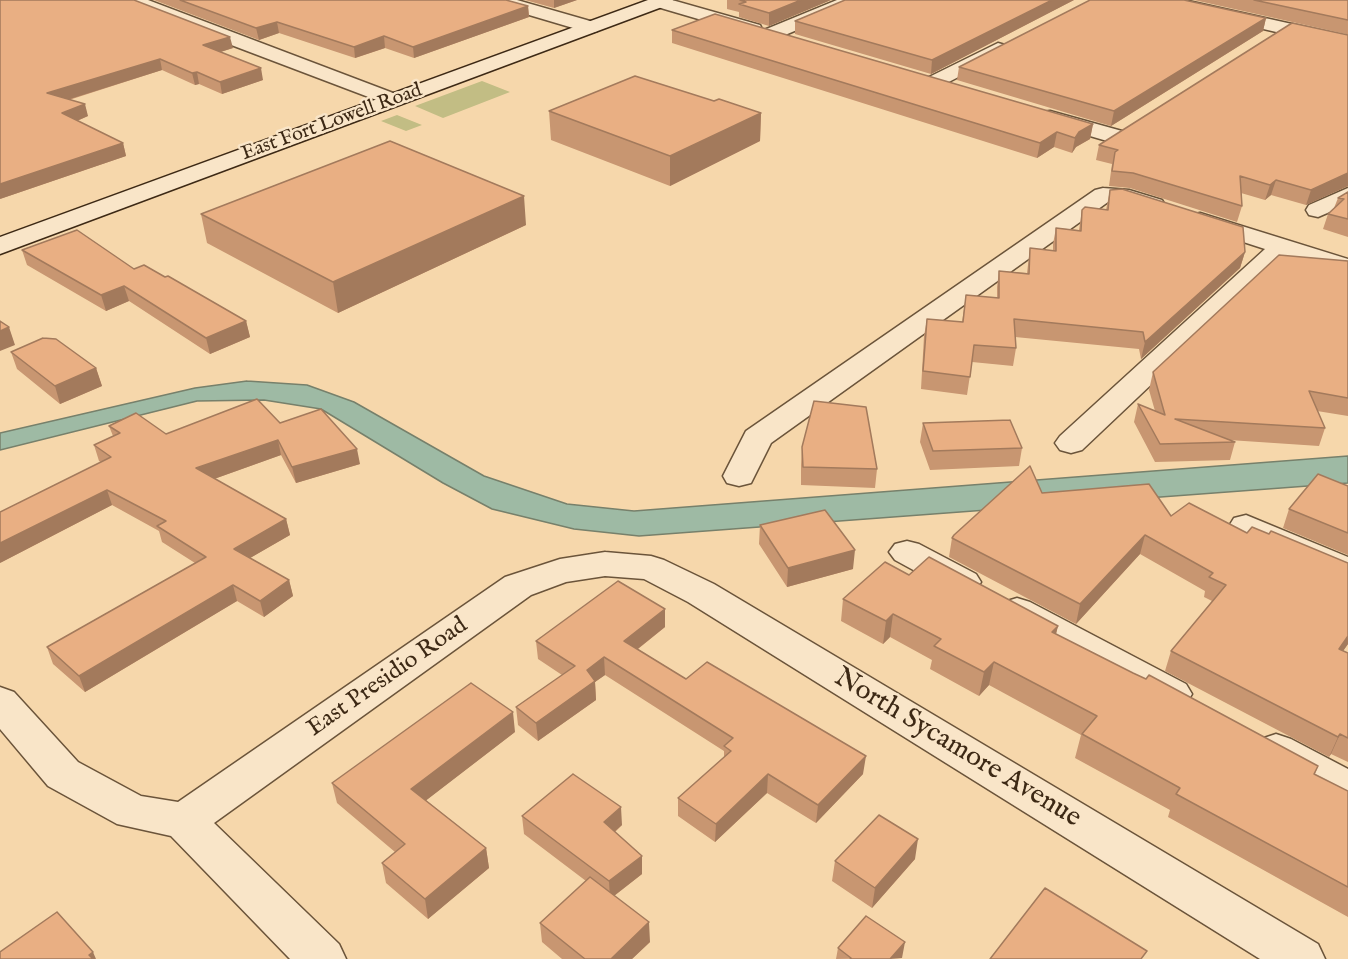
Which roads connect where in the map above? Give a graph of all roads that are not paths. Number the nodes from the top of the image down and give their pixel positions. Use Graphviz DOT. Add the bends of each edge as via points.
graph roads {
  1 [pos="137,0"];
  2 [pos="498,0"];
  3 [pos="852,0"];
  4 [pos="1161,0"];
  5 [pos="662,1"];
  6 [pos="590,27"];
  7 [pos="1285,28"];
  8 [pos="771,34"];
  9 [pos="1012,41"];
  10 [pos="1265,41"];
  11 [pos="1346,42"];
  12 [pos="803,44"];
  13 [pos="910,76"];
  14 [pos="932,82"];
  15 [pos="954,89"];
  16 [pos="394,100"];
  17 [pos="1034,112"];
  18 [pos="1134,123"];
  19 [pos="1113,136"];
  20 [pos="1095,148"];
  21 [pos="1348,195"];
  22 [pos="1318,210"];
  23 [pos="0,246"];
  24 [pos="1283,246"];
  25 [pos="1348,267"];
  26 [pos="1071,443"];
  27 [pos="739,476"];
  28 [pos="1246,525"];
  29 [pos="907,552"];
  30 [pos="605,564"];
  31 [pos="1348,571"];
  32 [pos="0,702"];
  33 [pos="1201,710"];
  34 [pos="1243,732"];
  35 [pos="1348,789"];
  36 [pos="184,821"];
  37 [pos="322,959"];
  38 [pos="1301,959"];
  1 -- 16 [label="street"];
  2 -- 6 [label="street"];
  3 -- 8 [label="street"];
  4 -- 7 [label="street"];
  5 -- 6 [label="street, East Fort Lowell Road"];
  5 -- 8 [label="street"];
  6 -- 16 [label="street, East Fort Lowell Road"];
  7 -- 10 [label="street"];
  7 -- 11 [label="street"];
  8 -- 12 [label="street"];
  9 -- 14 [label="street"];
  13 -- 14 [label="street"];
  14 -- 15 [label="street"];
  16 -- 23 [label="street, East Fort Lowell Road"];
  17 -- 19 [label="street"];
  18 -- 19 [label="street"];
  19 -- 20 [label="street"];
  21 -- 22 [label="street"];
  24 -- 25 [label="street"];
  24 -- 26 [label="street"];
  24 -- 27 [label="street" via="1121,195 1103,195 757,438"];
  28 -- 31 [label="street"];
  29 -- 33 [label="street"];
  30 -- 36 [label="street, East Presidio Road" via="560,571 518,586"];
  30 -- 38 [label="street, North Sycamore Avenue" via="651,568 701,592"];
  32 -- 36 [label="street" via="63,774 132,812"];
  34 -- 35 [label="street"];
  36 -- 37 [label="street"];
}
